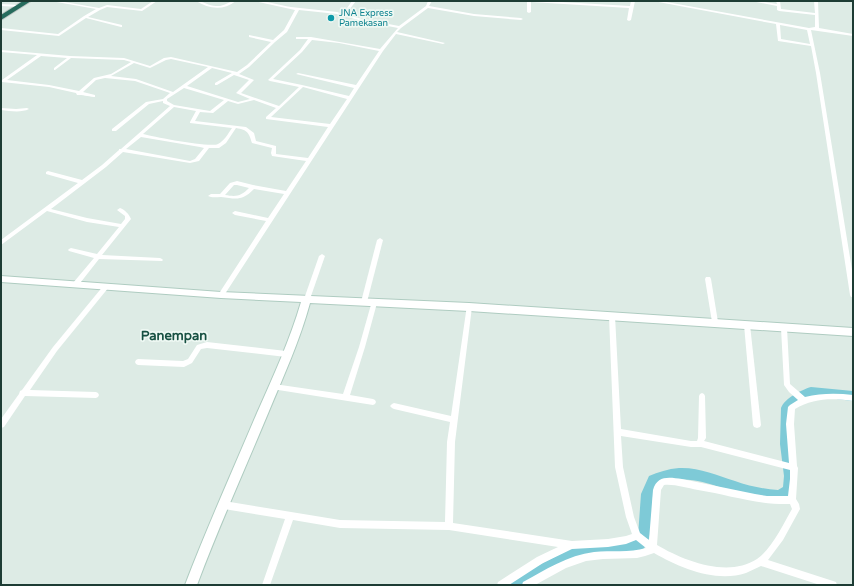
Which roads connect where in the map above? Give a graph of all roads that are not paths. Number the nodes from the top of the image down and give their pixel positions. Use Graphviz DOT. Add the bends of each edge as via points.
graph roads {
  1 [pos="28,1"];
  2 [pos="53,1"];
  3 [pos="155,1"];
  4 [pos="198,1"];
  5 [pos="234,1"];
  6 [pos="256,1"];
  7 [pos="354,1"];
  8 [pos="430,1"];
  9 [pos="528,1"];
  10 [pos="614,1"];
  11 [pos="633,1"];
  12 [pos="655,1"];
  13 [pos="753,1"];
  14 [pos="816,1"];
  15 [pos="276,3"];
  16 [pos="778,3"];
  17 [pos="605,4"];
  18 [pos="1,5"];
  19 [pos="16,5"];
  20 [pos="631,7"];
  21 [pos="298,8"];
  22 [pos="425,8"];
  23 [pos="99,9"];
  24 [pos="529,12"];
  25 [pos="1,14"];
  26 [pos="816,14"];
  27 [pos="344,15"];
  28 [pos="85,17"];
  29 [pos="1,18"];
  30 [pos="521,19"];
  31 [pos="629,20"];
  32 [pos="778,23"];
  33 [pos="121,26"];
  34 [pos="400,27"];
  35 [pos="1,29"];
  36 [pos="809,29"];
  37 [pos="817,29"];
  38 [pos="394,33"];
  39 [pos="853,35"];
  40 [pos="250,36"];
  41 [pos="297,38"];
  42 [pos="311,38"];
  43 [pos="274,41"];
  44 [pos="443,42"];
  45 [pos="812,45"];
  46 [pos="381,50"];
  47 [pos="1,51"];
  48 [pos="40,55"];
  49 [pos="70,57"];
  50 [pos="134,62"];
  51 [pos="211,67"];
  52 [pos="56,69"];
  53 [pos="235,74"];
  54 [pos="298,74"];
  55 [pos="106,76"];
  56 [pos="216,84"];
  57 [pos="183,86"];
  58 [pos="302,86"];
  59 [pos="357,87"];
  60 [pos="173,93"];
  61 [pos="78,94"];
  62 [pos="94,96"];
  63 [pos="350,98"];
  64 [pos="254,99"];
  65 [pos="164,100"];
  66 [pos="226,101"];
  67 [pos="173,106"];
  68 [pos="278,107"];
  69 [pos="1,109"];
  70 [pos="27,109"];
  71 [pos="199,110"];
  72 [pos="332,126"];
  73 [pos="235,127"];
  74 [pos="114,130"];
  75 [pos="139,135"];
  76 [pos="208,146"];
  77 [pos="121,150"];
  78 [pos="309,160"];
  79 [pos="48,173"];
  80 [pos="82,182"];
  81 [pos="252,187"];
  82 [pos="288,193"];
  83 [pos="222,195"];
  84 [pos="210,196"];
  85 [pos="46,209"];
  86 [pos="120,210"];
  87 [pos="235,213"];
  88 [pos="269,220"];
  89 [pos="123,226"];
  90 [pos="380,240"];
  91 [pos="1,243"];
  92 [pos="71,250"];
  93 [pos="98,256"];
  94 [pos="322,256"];
  95 [pos="160,260"];
  96 [pos="1,279"];
  97 [pos="708,279"];
  98 [pos="75,284"];
  99 [pos="106,287"];
  100 [pos="221,295"];
  101 [pos="853,295"];
  102 [pos="307,300"];
  103 [pos="364,302"];
  104 [pos="374,302"];
  105 [pos="469,307"];
  106 [pos="612,316"];
  107 [pos="715,322"];
  108 [pos="747,325"];
  109 [pos="784,328"];
  110 [pos="853,332"];
  111 [pos="286,354"];
  112 [pos="138,362"];
  113 [pos="274,387"];
  114 [pos="22,393"];
  115 [pos="96,395"];
  116 [pos="702,396"];
  117 [pos="346,397"];
  118 [pos="853,398"];
  119 [pos="802,399"];
  120 [pos="373,402"];
  121 [pos="394,406"];
  122 [pos="454,420"];
  123 [pos="1,425"];
  124 [pos="756,425"];
  125 [pos="618,432"];
  126 [pos="700,443"];
  127 [pos="792,467"];
  128 [pos="792,500"];
  129 [pos="224,505"];
  130 [pos="290,517"];
  131 [pos="449,526"];
  132 [pos="638,537"];
  133 [pos="572,545"];
  134 [pos="651,548"];
  135 [pos="761,562"];
  136 [pos="191,585"];
  137 [pos="266,585"];
  138 [pos="501,585"];
  139 [pos="526,585"];
  140 [pos="833,585"];
  1 -- 19 [label="highway"];
  2 -- 23 [label="street"];
  3 -- 23 [label="street" via="142,10 107,6"];
  4 -- 5 [label="street" via="220,8"];
  6 -- 15 [label="street"];
  7 -- 27 [label="street"];
  8 -- 22 [label="street"];
  9 -- 17 [label="street"];
  9 -- 24 [label="street"];
  10 -- 17 [label="street"];
  11 -- 20 [label="street"];
  12 -- 32 [label="street"];
  13 -- 16 [label="street"];
  14 -- 26 [label="street"];
  15 -- 21 [label="street"];
  16 -- 26 [label="street" via="780,10"];
  17 -- 20 [label="street"];
  18 -- 19 [label="street"];
  19 -- 25 [label="highway"];
  19 -- 29 [label="highway"];
  20 -- 31 [label="street"];
  21 -- 27 [label="street"];
  21 -- 43 [label="street" via="286,31"];
  22 -- 30 [label="street"];
  22 -- 34 [label="street"];
  23 -- 28 [label="street"];
  26 -- 37 [label="street"];
  27 -- 34 [label="street"];
  28 -- 33 [label="street"];
  28 -- 35 [label="street" via="59,35"];
  32 -- 36 [label="street"];
  32 -- 45 [label="street" via="779,40"];
  34 -- 38 [label="street"];
  36 -- 37 [label="street"];
  36 -- 45 [label="street"];
  37 -- 39 [label="street"];
  38 -- 44 [label="street"];
  38 -- 46 [label="street"];
  40 -- 43 [label="street"];
  41 -- 42 [label="street"];
  42 -- 46 [label="street"];
  42 -- 58 [label="street" via="270,80"];
  43 -- 53 [label="street" via="248,66"];
  45 -- 101 [label="street"];
  46 -- 59 [label="street"];
  47 -- 48 [label="street"];
  48 -- 49 [label="street"];
  48 -- 61 [label="street" via="3,81 49,86"];
  49 -- 50 [label="street"];
  49 -- 52 [label="street"];
  50 -- 51 [label="street" via="151,67 171,58"];
  50 -- 55 [label="street"];
  51 -- 53 [label="street"];
  51 -- 57 [label="street"];
  53 -- 56 [label="street"];
  53 -- 64 [label="street" via="252,80 238,93"];
  54 -- 59 [label="street"];
  55 -- 60 [label="street" via="136,80"];
  55 -- 61 [label="street" via="95,79"];
  57 -- 60 [label="street"];
  57 -- 66 [label="street"];
  58 -- 63 [label="street"];
  58 -- 68 [label="street"];
  59 -- 63 [label="street"];
  60 -- 65 [label="street"];
  61 -- 62 [label="street"];
  63 -- 72 [label="street"];
  64 -- 66 [label="street" via="240,104"];
  64 -- 68 [label="street"];
  65 -- 67 [label="street"];
  65 -- 74 [label="street" via="148,103"];
  66 -- 71 [label="street" via="213,111"];
  67 -- 71 [label="street"];
  67 -- 75 [label="street"];
  68 -- 72 [label="street" via="268,118"];
  69 -- 70 [label="street"];
  71 -- 73 [label="street" via="192,122"];
  72 -- 78 [label="street"];
  73 -- 76 [label="street" via="219,147"];
  73 -- 78 [label="street" via="248,130 254,142 274,147 274,154"];
  75 -- 76 [label="street"];
  75 -- 77 [label="street"];
  76 -- 77 [label="street" via="196,161 190,162"];
  77 -- 80 [label="street"];
  78 -- 82 [label="street"];
  79 -- 80 [label="street"];
  80 -- 85 [label="street"];
  81 -- 82 [label="street"];
  81 -- 83 [label="street" via="240,198"];
  81 -- 83 [label="street" via="234,183"];
  82 -- 88 [label="street"];
  83 -- 84 [label="street"];
  85 -- 89 [label="street"];
  85 -- 91 [label="street"];
  86 -- 89 [label="street" via="129,217"];
  87 -- 88 [label="street"];
  88 -- 100 [label="street"];
  89 -- 93 [label="street"];
  90 -- 103 [label="street"];
  92 -- 93 [label="street"];
  93 -- 95 [label="street"];
  93 -- 98 [label="street"];
  94 -- 102 [label="street"];
  96 -- 98 [label="main road"];
  97 -- 107 [label="street"];
  98 -- 99 [label="main road"];
  99 -- 100 [label="main road"];
  99 -- 114 [label="street"];
  100 -- 102 [label="main road"];
  102 -- 103 [label="main road"];
  102 -- 111 [label="main road"];
  103 -- 104 [label="main road"];
  104 -- 105 [label="main road"];
  104 -- 117 [label="street"];
  105 -- 106 [label="main road"];
  105 -- 122 [label="street"];
  106 -- 107 [label="main road"];
  106 -- 125 [label="street"];
  107 -- 108 [label="main road"];
  108 -- 109 [label="main road"];
  108 -- 124 [label="street"];
  109 -- 110 [label="main road"];
  109 -- 119 [label="street" via="787,382 789,388"];
  111 -- 112 [label="street" via="207,345 199,347 190,361 184,364"];
  111 -- 113 [label="main road"];
  113 -- 117 [label="street"];
  113 -- 129 [label="main road"];
  114 -- 115 [label="street"];
  114 -- 123 [label="street"];
  116 -- 126 [label="street"];
  117 -- 120 [label="street"];
  118 -- 119 [label="street"];
  119 -- 127 [label="street" via="792,407"];
  121 -- 122 [label="street"];
  122 -- 131 [label="street"];
  125 -- 126 [label="street" via="691,444"];
  125 -- 132 [label="street" via="620,479"];
  126 -- 127 [label="street"];
  127 -- 128 [label="street"];
  128 -- 134 [label="street" via="768,501 714,488 662,482 657,490"];
  128 -- 135 [label="street" via="796,507 792,516"];
  129 -- 130 [label="street"];
  129 -- 136 [label="main road"];
  130 -- 131 [label="street" via="347,524"];
  130 -- 137 [label="street"];
  131 -- 133 [label="street"];
  132 -- 133 [label="street" via="608,544"];
  132 -- 134 [label="street"];
  133 -- 138 [label="street" via="540,560"];
  134 -- 135 [label="street" via="685,565 715,573 736,572"];
  134 -- 139 [label="street" via="637,555 587,557"];
  135 -- 140 [label="street"];
}
